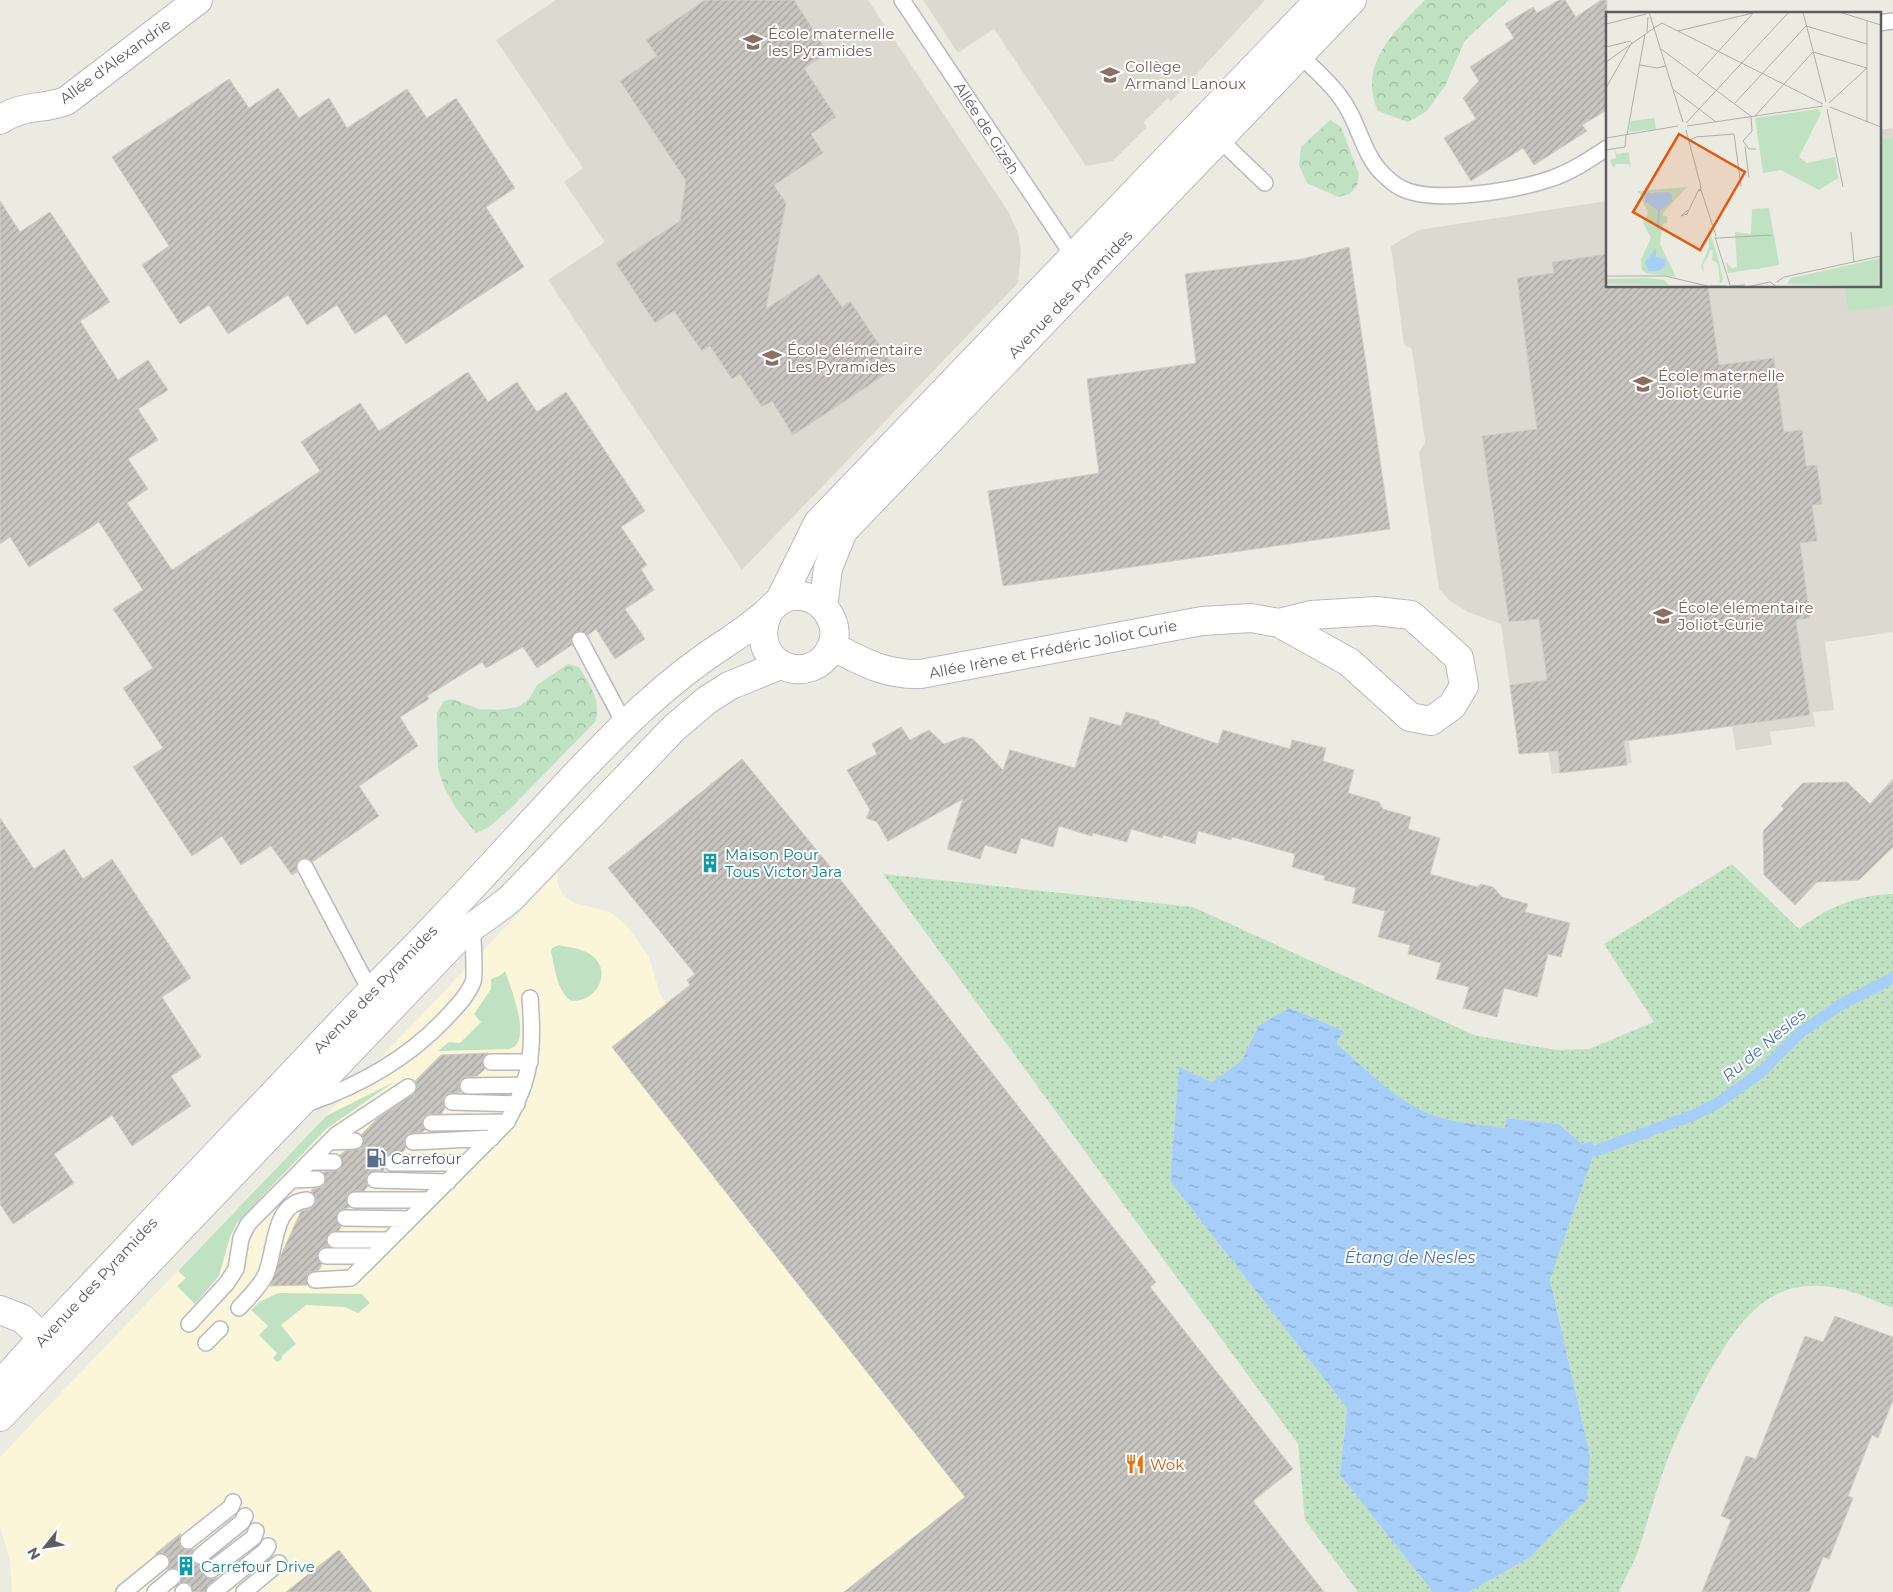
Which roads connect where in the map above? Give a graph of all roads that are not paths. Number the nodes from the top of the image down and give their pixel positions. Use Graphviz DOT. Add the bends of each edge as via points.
graph roads {
  1 [pos="198,0"];
  2 [pos="902,0"];
  3 [pos="1319,0"];
  4 [pos="1352,0"];
  5 [pos="1893,20"];
  6 [pos="1880,23"];
  7 [pos="1299,54"];
  8 [pos="0,120"];
  9 [pos="1211,130"];
  10 [pos="1606,149"];
  11 [pos="1264,183"];
  12 [pos="1073,256"];
  13 [pos="774,606"];
  14 [pos="823,607"];
  15 [pos="1279,623"];
  16 [pos="580,640"];
  17 [pos="832,646"];
  18 [pos="780,665"];
  19 [pos="624,723"];
  20 [pos="305,867"];
  21 [pos="472,925"];
  22 [pos="371,992"];
  23 [pos="530,998"];
  24 [pos="491,1062"];
  25 [pos="530,1062"];
  26 [pos="524,1084"];
  27 [pos="468,1086"];
  28 [pos="408,1087"];
  29 [pos="452,1102"];
  30 [pos="517,1104"];
  31 [pos="298,1106"];
  32 [pos="374,1122"];
  33 [pos="506,1122"];
  34 [pos="431,1123"];
  35 [pos="351,1124"];
  36 [pos="492,1138"];
  37 [pos="355,1141"];
  38 [pos="329,1142"];
  39 [pos="413,1142"];
  40 [pos="310,1162"];
  41 [pos="334,1162"];
  42 [pos="392,1163"];
  43 [pos="466,1163"];
  44 [pos="317,1179"];
  45 [pos="292,1180"];
  46 [pos="375,1180"];
  47 [pos="448,1182"];
  48 [pos="307,1200"];
  49 [pos="354,1200"];
  50 [pos="429,1200"];
  51 [pos="282,1218"];
  52 [pos="298,1218"];
  53 [pos="345,1218"];
  54 [pos="410,1219"];
  55 [pos="273,1239"];
  56 [pos="289,1239"];
  57 [pos="334,1240"];
  58 [pos="389,1240"];
  59 [pos="326,1256"];
  60 [pos="373,1256"];
  61 [pos="315,1280"];
  62 [pos="239,1308"];
  63 [pos="0,1310"];
  64 [pos="189,1324"];
  65 [pos="220,1329"];
  66 [pos="42,1338"];
  67 [pos="206,1343"];
  68 [pos="0,1385"];
  69 [pos="0,1417"];
  70 [pos="233,1502"];
  71 [pos="245,1516"];
  72 [pos="256,1531"];
  73 [pos="188,1541"];
  74 [pos="268,1546"];
  75 [pos="200,1556"];
  76 [pos="161,1562"];
  77 [pos="279,1563"];
  78 [pos="211,1570"];
  79 [pos="173,1577"];
  80 [pos="124,1592"];
  81 [pos="155,1592"];
  82 [pos="214,1592"];
  83 [pos="244,1592"];
  1 -- 8 [label="main road, Allée d'Alexandrie" via="66,101 14,111"];
  2 -- 12 [label="lane, Allée de Gizeh"];
  3 -- 9 [label="main road, Avenue des Pyramides"];
  4 -- 7 [label="main road, Avenue des Pyramides"];
  5 -- 6 [label="lane"];
  7 -- 9 [label="main road, Avenue des Pyramides"];
  7 -- 10 [label="lane" via="1332,86 1349,110 1382,173 1402,188 1424,194 1462,195 1504,190 1551,179"];
  9 -- 11 [label="lane"];
  9 -- 12 [label="main road, Avenue des Pyramides"];
  9 -- 14 [label="main road, Avenue des Pyramides" via="843,530 828,568"];
  12 -- 13 [label="main road, Avenue des Pyramides" via="818,523"];
  13 -- 14 [label="main road, Avenue des Pyramides" via="793,595 804,596"];
  13 -- 18 [label="main road, Avenue des Pyramides" via="762,624 764,646"];
  13 -- 19 [label="main road, Avenue des Pyramides" via="662,688"];
  14 -- 17 [label="main road" via="834,625"];
  15 -- 15 [label="main road, Allée Irène et Frédéric Joliot Curie" via="1349,662 1410,717 1431,721 1452,706 1464,686 1459,658 1410,616 1376,611 1311,615"];
  15 -- 17 [label="main road, Allée Irène et Frédéric Joliot Curie" via="1251,618 1202,621 903,675 882,671"];
  16 -- 19 [label="lane"];
  17 -- 18 [label="main road" via="816,665 792,669"];
  18 -- 21 [label="main road, Avenue des Pyramides" via="729,686 680,722 511,898 496,912"];
  19 -- 22 [label="main road, Avenue des Pyramides"];
  20 -- 22 [label="lane"];
  21 -- 31 [label="main road, Avenue des Pyramides"];
  21 -- 31 [label="lane" via="474,981 461,1002 425,1040 384,1069 339,1093"];
  22 -- 66 [label="main road, Avenue des Pyramides"];
  23 -- 25 [label="lane" via="533,1037"];
  24 -- 25 [label="lane"];
  25 -- 26 [label="lane"];
  26 -- 27 [label="lane"];
  26 -- 30 [label="lane"];
  28 -- 35 [label="lane"];
  29 -- 30 [label="lane"];
  30 -- 33 [label="lane"];
  31 -- 69 [label="main road, Avenue des Pyramides"];
  32 -- 35 [label="lane"];
  33 -- 34 [label="lane"];
  33 -- 36 [label="lane"];
  35 -- 38 [label="lane"];
  36 -- 39 [label="lane"];
  36 -- 43 [label="lane"];
  37 -- 38 [label="lane"];
  38 -- 40 [label="lane"];
  40 -- 41 [label="lane"];
  40 -- 45 [label="lane"];
  42 -- 43 [label="lane"];
  43 -- 47 [label="lane"];
  44 -- 45 [label="lane"];
  45 -- 64 [label="lane" via="248,1224 241,1238 236,1269 227,1284"];
  46 -- 47 [label="lane"];
  47 -- 50 [label="lane"];
  48 -- 51 [label="lane" via="293,1204"];
  49 -- 50 [label="lane"];
  50 -- 54 [label="lane"];
  51 -- 52 [label="lane"];
  51 -- 55 [label="lane"];
  53 -- 54 [label="lane"];
  54 -- 58 [label="lane"];
  55 -- 56 [label="lane"];
  55 -- 62 [label="lane" via="276,1256 266,1280"];
  57 -- 58 [label="lane"];
  58 -- 60 [label="lane"];
  59 -- 60 [label="lane"];
  60 -- 61 [label="lane" via="351,1278"];
  63 -- 66 [label="main road" via="23,1320"];
  65 -- 67 [label="lane"];
  66 -- 68 [label="main road, Avenue des Pyramides"];
  70 -- 73 [label="lane"];
  71 -- 75 [label="lane"];
  72 -- 78 [label="lane" via="254,1537"];
  74 -- 82 [label="lane"];
  76 -- 80 [label="lane"];
  77 -- 83 [label="lane"];
  79 -- 81 [label="lane"];
}
